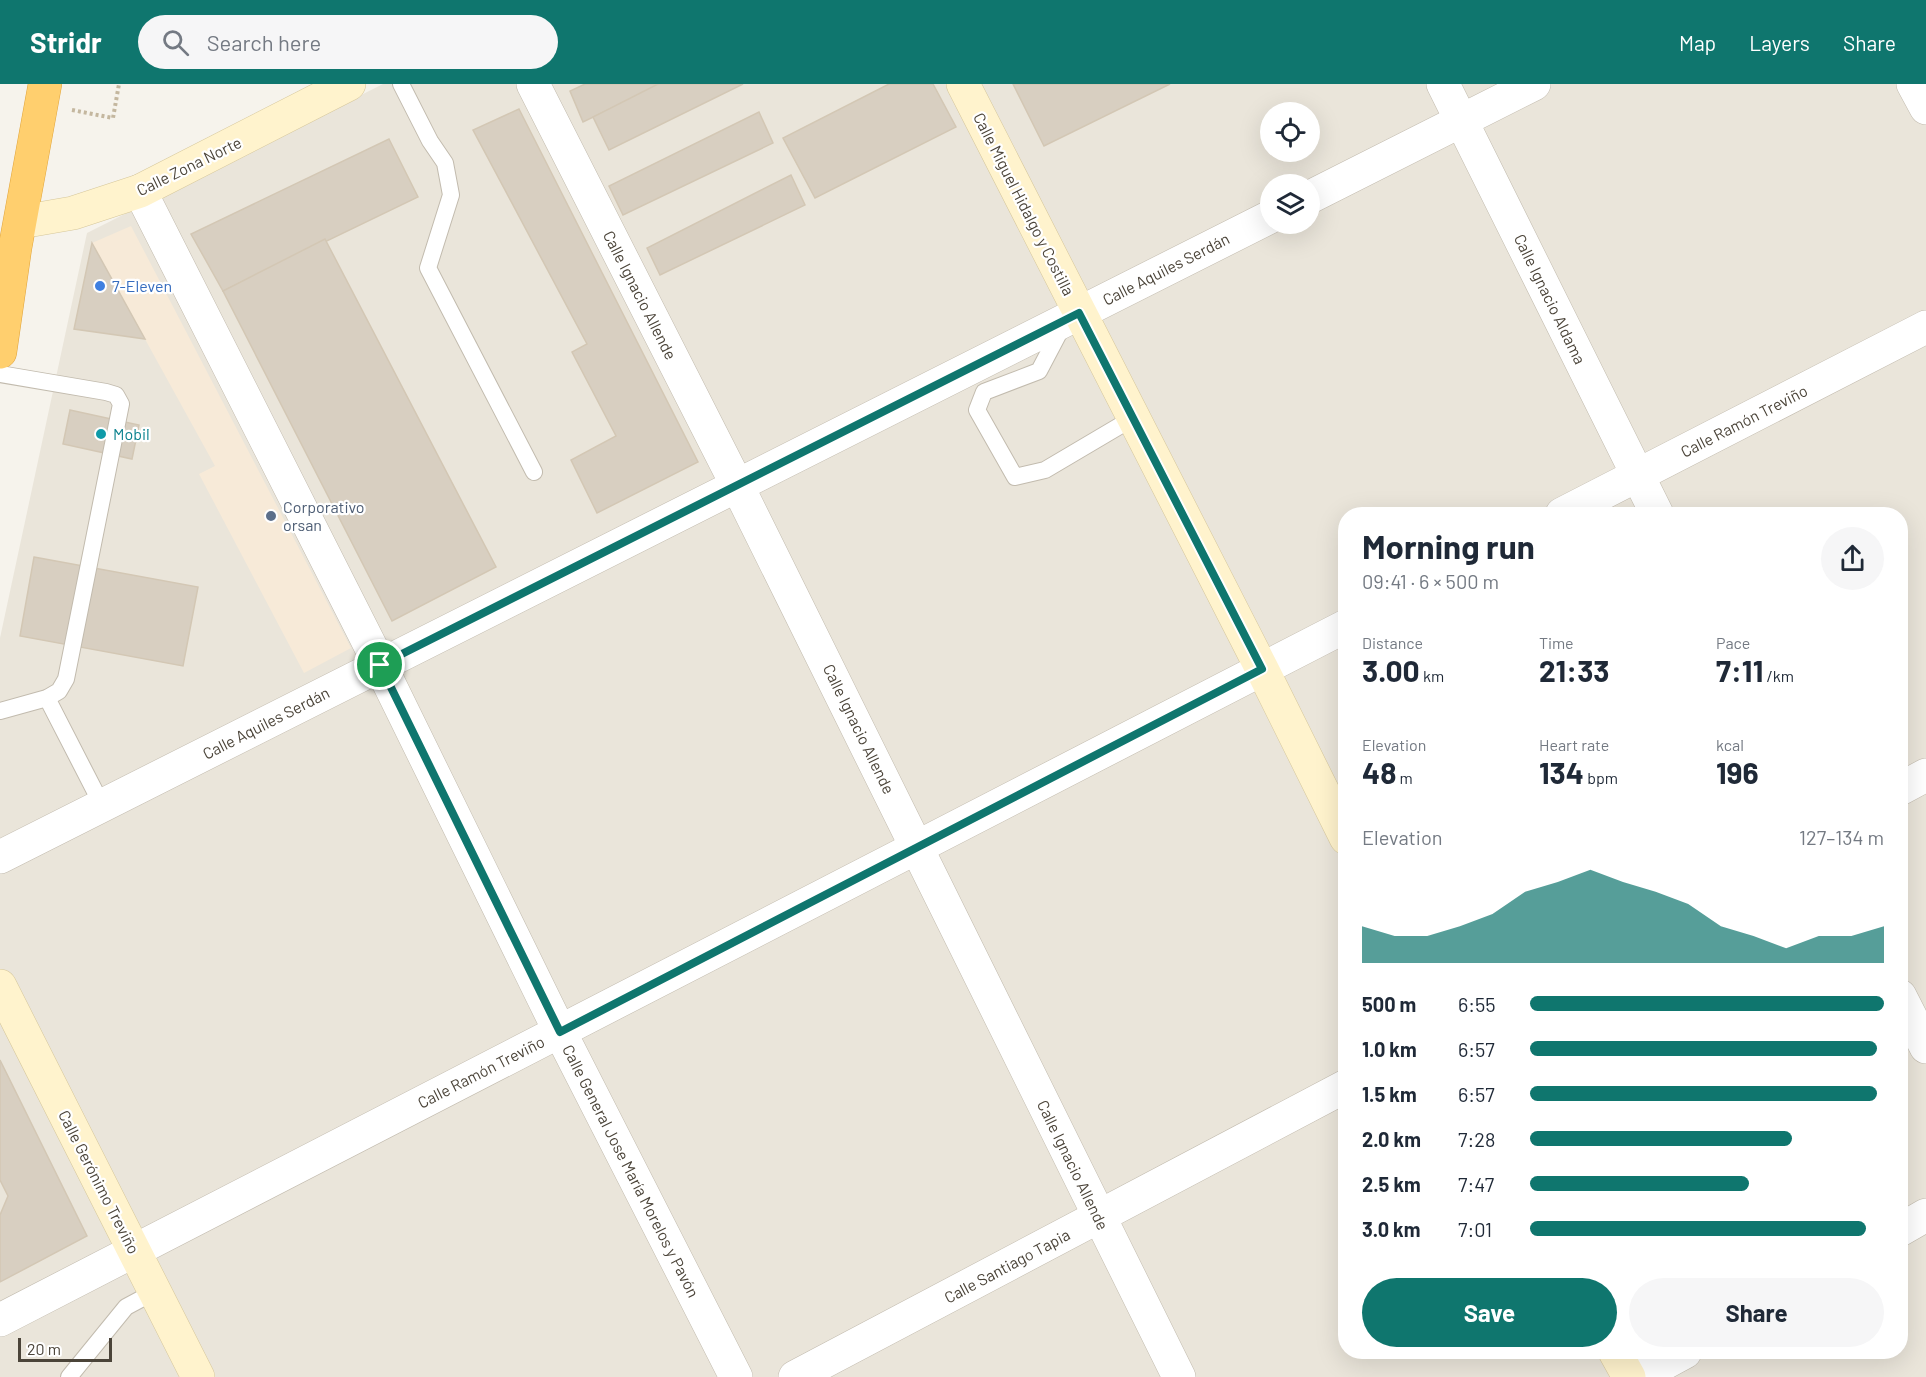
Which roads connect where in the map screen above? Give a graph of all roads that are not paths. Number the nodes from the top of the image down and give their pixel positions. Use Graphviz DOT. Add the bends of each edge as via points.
graph roads {
  1 [pos="349,84"];
  2 [pos="401,84"];
  3 [pos="533,84"];
  4 [pos="963,84"];
  5 [pos="1443,84"];
  6 [pos="1534,84"];
  7 [pos="1913,84"];
  8 [pos="44,94"];
  9 [pos="1926,108"];
  10 [pos="1461,121"];
  11 [pos="140,191"];
  12 [pos="1320,192"];
  13 [pos="1260,221"];
  14 [pos="10,224"];
  15 [pos="1079,313"];
  16 [pos="1926,327"];
  17 [pos="0,352"];
  18 [pos="0,374"];
  19 [pos="1133,418"];
  20 [pos="534,472"];
  21 [pos="1637,476"];
  22 [pos="737,485"];
  23 [pos="1576,507"];
  24 [pos="1653,507"];
  25 [pos="1338,630"];
  26 [pos="380,665"];
  27 [pos="1262,669"];
  28 [pos="47,698"];
  29 [pos="0,711"];
  30 [pos="1926,775"];
  31 [pos="1908,785"];
  32 [pos="102,805"];
  33 [pos="1338,822"];
  34 [pos="917,847"];
  35 [pos="0,856"];
  36 [pos="0,986"];
  37 [pos="1908,1012"];
  38 [pos="560,1032"];
  39 [pos="1926,1047"];
  40 [pos="1338,1090"];
  41 [pos="1926,1215"];
  42 [pos="1099,1217"];
  43 [pos="1908,1225"];
  44 [pos="134,1251"];
  45 [pos="154,1292"];
  46 [pos="0,1320"];
  47 [pos="1619,1359"];
  48 [pos="1672,1359"];
  49 [pos="69,1377"];
  50 [pos="198,1377"];
  51 [pos="736,1377"];
  52 [pos="795,1377"];
  53 [pos="1179,1377"];
  54 [pos="1629,1377"];
  55 [pos="1639,1377"];
  1 -- 11 [label="street, Calle Zona Norte"];
  2 -- 20 [label="lane" via="445,163 451,195 428,268"];
  3 -- 22 [label="street, Calle Ignacio Allende"];
  4 -- 15 [label="street, Calle Miguel Hidalgo y Costilla"];
  5 -- 10 [label="street, Calle Ignacio Aldama"];
  6 -- 10 [label="street"];
  7 -- 9 [label="street"];
  8 -- 14 [label="highway"];
  10 -- 12 [label="street"];
  10 -- 21 [label="street, Calle Ignacio Aldama"];
  11 -- 14 [label="street, Calle Zona Norte" via="73,213"];
  11 -- 26 [label="street, Calle General Jose María Morelos y Pavón"];
  13 -- 15 [label="street, Calle Aquiles Serdán"];
  14 -- 17 [label="highway"];
  15 -- 19 [label="street, Calle Miguel Hidalgo y Costilla"];
  15 -- 19 [label="lane" via="1059,333 1039,371 984,392 977,410 1015,477 1045,470"];
  15 -- 22 [label="street, Calle Aquiles Serdán"];
  16 -- 21 [label="street, Calle Ramón Treviño"];
  18 -- 28 [label="lane" via="106,392 116,395 121,404 66,679 59,691"];
  19 -- 27 [label="street, Calle Miguel Hidalgo y Costilla"];
  21 -- 23 [label="street, Calle Ramón Treviño"];
  21 -- 24 [label="street, Calle Ignacio Aldama"];
  22 -- 26 [label="street, Calle Aquiles Serdán"];
  22 -- 34 [label="street, Calle Ignacio Allende"];
  25 -- 27 [label="street, Calle Ramón Treviño"];
  26 -- 32 [label="street, Calle Aquiles Serdán"];
  26 -- 38 [label="street, Calle General Jose María Morelos y Pavón"];
  27 -- 33 [label="street, Calle Miguel Hidalgo y Costilla"];
  27 -- 34 [label="street, Calle Ramón Treviño"];
  28 -- 29 [label="lane"];
  28 -- 32 [label="lane"];
  30 -- 31 [label="street"];
  32 -- 35 [label="street, Calle Aquiles Serdán"];
  34 -- 38 [label="street, Calle Ramón Treviño"];
  34 -- 42 [label="street, Calle Ignacio Allende"];
  36 -- 44 [label="street, Calle Gerónimo Treviño"];
  37 -- 39 [label="street"];
  38 -- 44 [label="street, Calle Ramón Treviño"];
  38 -- 51 [label="street, Calle General Jose María Morelos y Pavón"];
  40 -- 42 [label="street, Calle Santiago Tapia"];
  41 -- 43 [label="street"];
  42 -- 52 [label="street, Calle Santiago Tapia"];
  42 -- 53 [label="street, Calle Ignacio Allende"];
  44 -- 45 [label="street, Calle Gerónimo Treviño"];
  44 -- 46 [label="street, Calle Ramón Treviño"];
  45 -- 49 [label="lane" via="126,1307"];
  45 -- 50 [label="street, Calle Gerónimo Treviño"];
  47 -- 54 [label="street"];
  48 -- 55 [label="street"];
}
